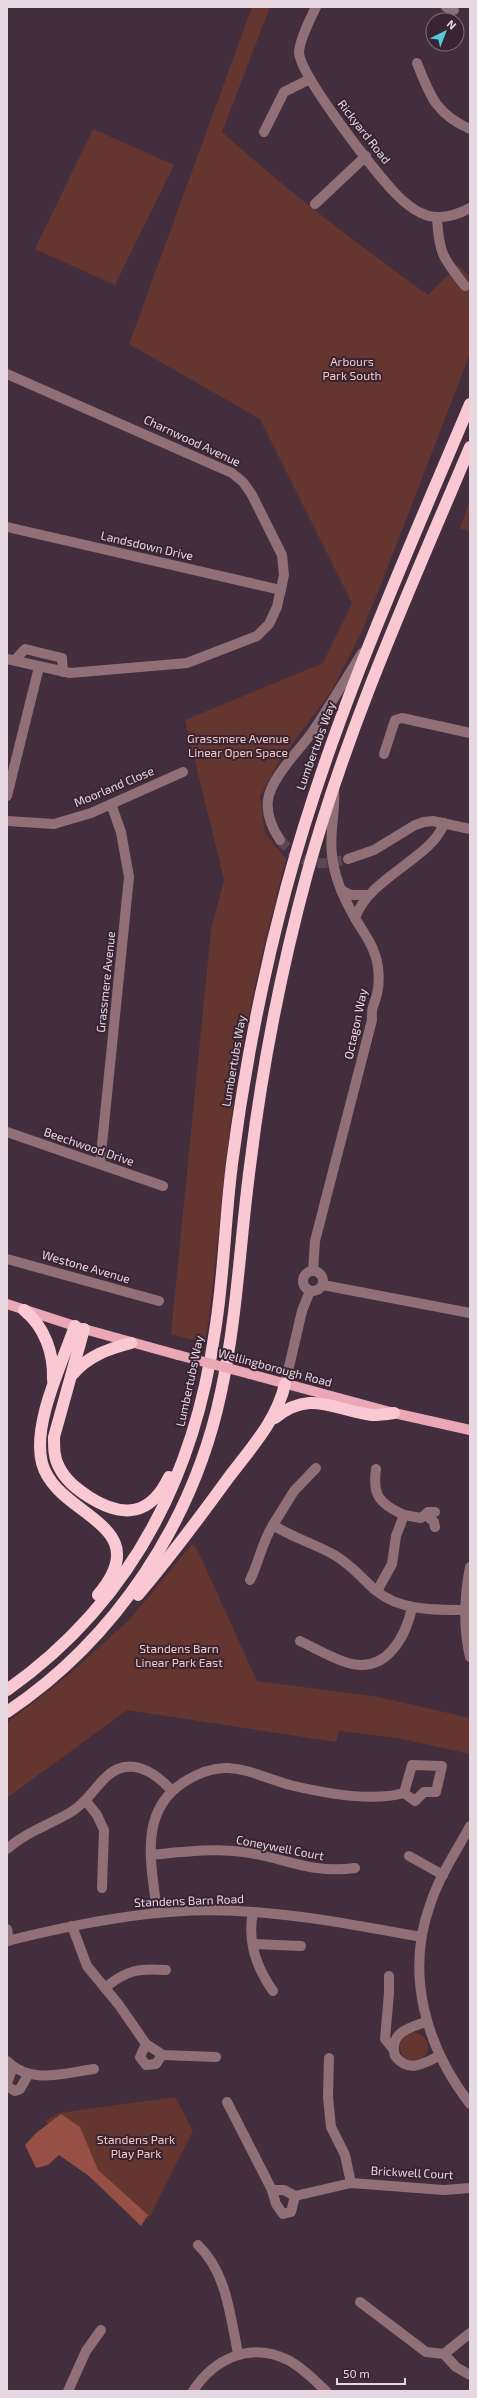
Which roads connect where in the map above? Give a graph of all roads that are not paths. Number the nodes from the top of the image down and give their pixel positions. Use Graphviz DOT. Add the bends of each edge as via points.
graph roads {
  1 [pos="316,7"];
  2 [pos="417,63"];
  3 [pos="310,79"];
  4 [pos="470,129"];
  5 [pos="264,132"];
  6 [pos="366,156"];
  7 [pos="315,204"];
  8 [pos="470,208"];
  9 [pos="437,218"];
  10 [pos="465,286"];
  11 [pos="7,374"];
  12 [pos="470,404"];
  13 [pos="470,447"];
  14 [pos="7,527"];
  15 [pos="281,590"];
  16 [pos="371,639"];
  17 [pos="11,659"];
  18 [pos="39,667"];
  19 [pos="63,672"];
  20 [pos="470,733"];
  21 [pos="384,754"];
  22 [pos="182,772"];
  23 [pos="334,786"];
  24 [pos="7,796"];
  25 [pos="111,804"];
  26 [pos="7,821"];
  27 [pos="444,823"];
  28 [pos="470,829"];
  29 [pos="280,840"];
  30 [pos="348,859"];
  31 [pos="341,890"];
  32 [pos="367,895"];
  33 [pos="355,918"];
  34 [pos="7,1132"];
  35 [pos="100,1164"];
  36 [pos="163,1186"];
  37 [pos="7,1259"];
  38 [pos="313,1270"];
  39 [pos="323,1284"];
  40 [pos="310,1291"];
  41 [pos="159,1301"];
  42 [pos="7,1304"];
  43 [pos="24,1310"];
  44 [pos="470,1313"];
  45 [pos="80,1328"];
  46 [pos="131,1343"];
  47 [pos="72,1376"];
  48 [pos="285,1384"];
  49 [pos="52,1391"];
  50 [pos="200,1409"];
  51 [pos="394,1413"];
  52 [pos="270,1422"];
  53 [pos="470,1430"];
  54 [pos="316,1468"];
  55 [pos="376,1469"];
  56 [pos="404,1515"];
  57 [pos="273,1525"];
  58 [pos="435,1527"];
  59 [pos="470,1567"];
  60 [pos="250,1580"];
  61 [pos="377,1591"];
  62 [pos="412,1608"];
  63 [pos="465,1610"];
  64 [pos="80,1627"];
  65 [pos="94,1638"];
  66 [pos="300,1640"];
  67 [pos="470,1657"];
  68 [pos="7,1690"];
  69 [pos="7,1712"];
  70 [pos="171,1790"];
  71 [pos="404,1793"];
  72 [pos="86,1801"];
  73 [pos="470,1826"];
  74 [pos="7,1849"];
  75 [pos="152,1855"];
  76 [pos="409,1856"];
  77 [pos="355,1868"];
  78 [pos="443,1875"];
  79 [pos="102,1888"];
  80 [pos="157,1912"];
  81 [pos="253,1912"];
  82 [pos="72,1926"];
  83 [pos="7,1929"];
  84 [pos="422,1937"];
  85 [pos="8,1941"];
  86 [pos="253,1944"];
  87 [pos="301,1946"];
  88 [pos="166,1970"];
  89 [pos="389,1976"];
  90 [pos="105,1988"];
  91 [pos="273,1990"];
  92 [pos="426,2022"];
  93 [pos="146,2044"];
  94 [pos="394,2049"];
  95 [pos="162,2055"];
  96 [pos="439,2056"];
  97 [pos="216,2057"];
  98 [pos="329,2058"];
  99 [pos="10,2064"];
  100 [pos="94,2069"];
  101 [pos="28,2075"];
  102 [pos="7,2082"];
  103 [pos="7,2086"];
  104 [pos="228,2102"];
  105 [pos="470,2104"];
  106 [pos="351,2183"];
  107 [pos="470,2188"];
  108 [pos="272,2190"];
  109 [pos="295,2196"];
  110 [pos="198,2246"];
  111 [pos="360,2302"];
  112 [pos="101,2330"];
  113 [pos="470,2333"];
  114 [pos="238,2354"];
  115 [pos="444,2354"];
  116 [pos="470,2374"];
  117 [pos="68,2391"];
  118 [pos="193,2391"];
  119 [pos="326,2391"];
  1 -- 3 [label="street, Rickyard Road" via="299,52"];
  2 -- 4 [label="street" via="431,98 443,114"];
  3 -- 5 [label="street" via="284,92"];
  3 -- 6 [label="street, Rickyard Road"];
  6 -- 7 [label="street"];
  6 -- 9 [label="street, Rickyard Road" via="396,194 409,206 422,214"];
  8 -- 9 [label="street, Rickyard Road" via="457,215"];
  9 -- 10 [label="street" via="438,243 445,259"];
  11 -- 15 [label="street, Charnwood Avenue" via="223,468 238,477 252,495 282,556 285,569"];
  12 -- 16 [label="highway, Lumbertubs Way"];
  13 -- 23 [label="highway" via="380,663"];
  14 -- 15 [label="street, Landsdown Drive"];
  15 -- 19 [label="street, Charnwood Avenue" via="272,620 261,632 199,660"];
  16 -- 29 [label="street" via="331,704 273,786 268,800 268,814 272,828"];
  16 -- 50 [label="highway, Lumbertubs Way" via="307,815 267,966 241,1103 227,1208 216,1331"];
  17 -- 18 [label="street, Charnwood Avenue"];
  17 -- 19 [label="street, Charnwood Avenue" via="25,649 62,658"];
  18 -- 19 [label="street, Charnwood Avenue"];
  18 -- 24 [label="street"];
  20 -- 21 [label="street" via="402,718 395,720"];
  22 -- 25 [label="street, Moorland Close"];
  23 -- 31 [label="street, Octagon Way" via="336,805 332,828 332,855"];
  23 -- 65 [label="highway" via="307,871 286,956 261,1082 232,1320 222,1390 214,1422 193,1483 160,1550 122,1605"];
  25 -- 26 [label="street, Moorland Close" via="54,824"];
  25 -- 35 [label="street, Grassmere Avenue" via="121,832 129,877"];
  27 -- 28 [label="street"];
  27 -- 30 [label="street" via="433,821 415,825 374,850"];
  27 -- 32 [label="street" via="442,831 431,843"];
  31 -- 32 [label="street" via="351,895"];
  31 -- 33 [label="street, Octagon Way"];
  32 -- 33 [label="street"];
  33 -- 38 [label="street, Octagon Way" via="375,953 378,973 377,995 371,1006 372,1020 315,1242"];
  34 -- 35 [label="street, Beechwood Drive"];
  35 -- 36 [label="street, Beechwood Drive"];
  37 -- 41 [label="street, Westone Avenue"];
  38 -- 39 [label="street" via="321,1274"];
  38 -- 40 [label="street" via="303,1279 304,1287"];
  39 -- 40 [label="street" via="319,1290"];
  39 -- 44 [label="street"];
  40 -- 48 [label="street" via="302,1310"];
  42 -- 43 [label="main road, Wellingborough Road"];
  43 -- 45 [label="main road, Wellingborough Road"];
  43 -- 49 [label="highway" via="38,1324 51,1355"];
  45 -- 46 [label="main road, Wellingborough Road"];
  45 -- 47 [label="highway"];
  45 -- 49 [label="highway"];
  46 -- 47 [label="highway" via="94,1356"];
  46 -- 48 [label="main road, Wellingborough Road, bridge"];
  47 -- 50 [label="highway" via="54,1437 54,1452 58,1466 66,1479 78,1490 104,1505 122,1511 135,1510 157,1497"];
  48 -- 51 [label="main road, Wellingborough Road"];
  48 -- 52 [label="highway" via="282,1399"];
  49 -- 64 [label="highway" via="40,1442 42,1464 51,1483 105,1526 114,1542 117,1556 114,1570 103,1589 87,1607"];
  50 -- 64 [label="highway, Lumbertubs Way" via="183,1462 163,1509 129,1567"];
  51 -- 52 [label="highway" via="373,1415 312,1402 287,1408"];
  51 -- 53 [label="main road, Wellingborough Road"];
  52 -- 65 [label="highway" via="156,1574 132,1602"];
  54 -- 57 [label="street" via="294,1491"];
  55 -- 56 [label="street" via="374,1481 380,1500 389,1508"];
  56 -- 58 [label="street" via="422,1518 430,1514"];
  56 -- 61 [label="street" via="396,1536 392,1564"];
  57 -- 60 [label="street" via="263,1543 260,1560"];
  57 -- 61 [label="street" via="336,1556"];
  59 -- 63 [label="street"];
  61 -- 62 [label="street"];
  62 -- 63 [label="street"];
  62 -- 66 [label="street" via="409,1623 398,1645 392,1652 372,1663 349,1663"];
  63 -- 67 [label="street" via="464,1626"];
  64 -- 68 [label="highway, Lumbertubs Way" via="25,1678"];
  65 -- 69 [label="highway" via="62,1669"];
  70 -- 71 [label="street" via="197,1773 224,1767 249,1770 290,1785 366,1797"];
  70 -- 72 [label="street" via="147,1769 135,1766 113,1772 106,1777"];
  70 -- 75 [label="street" via="154,1819 150,1842"];
  72 -- 74 [label="street" via="21,1837"];
  72 -- 79 [label="street" via="97,1814 104,1830"];
  73 -- 78 [label="street"];
  75 -- 77 [label="street, Coneywell Court" via="208,1850 244,1852 320,1870"];
  75 -- 80 [label="street"];
  76 -- 78 [label="street"];
  78 -- 84 [label="street" via="430,1905"];
  80 -- 81 [label="street, Standens Barn Road"];
  80 -- 82 [label="street, Standens Barn Road"];
  81 -- 84 [label="street, Standens Barn Road"];
  81 -- 86 [label="street"];
  82 -- 85 [label="street, Standens Barn Road"];
  82 -- 90 [label="street" via="82,1958 92,1975"];
  83 -- 85 [label="street"];
  84 -- 92 [label="street" via="420,1982"];
  86 -- 87 [label="street"];
  86 -- 91 [label="street" via="259,1969"];
  88 -- 90 [label="street" via="128,1972"];
  89 -- 94 [label="street" via="385,2039"];
  90 -- 93 [label="street"];
  92 -- 94 [label="street" via="400,2032"];
  92 -- 96 [label="street"];
  93 -- 95 [label="street"];
  93 -- 95 [label="street" via="140,2057 146,2065 156,2064"];
  94 -- 96 [label="street" via="398,2060 411,2066 424,2064"];
  95 -- 97 [label="street"];
  96 -- 105 [label="street"];
  98 -- 106 [label="street" via="330,2121 334,2136 348,2164"];
  99 -- 101 [label="street"];
  99 -- 102 [label="street"];
  100 -- 101 [label="street" via="40,2076"];
  101 -- 103 [label="street" via="20,2089 14,2091"];
  104 -- 108 [label="street"];
  106 -- 107 [label="street, Brickwell Court" via="436,2189"];
  106 -- 109 [label="street, Brickwell Court"];
  108 -- 109 [label="street" via="284,2190"];
  108 -- 109 [label="street" via="276,2204 283,2214 291,2212"];
  110 -- 114 [label="street" via="217,2269"];
  111 -- 115 [label="street" via="426,2352"];
  112 -- 117 [label="street" via="86,2351"];
  113 -- 115 [label="street"];
  114 -- 118 [label="street" via="213,2367"];
  114 -- 119 [label="street" via="264,2353 287,2360"];
  115 -- 116 [label="street" via="456,2366"];
}
